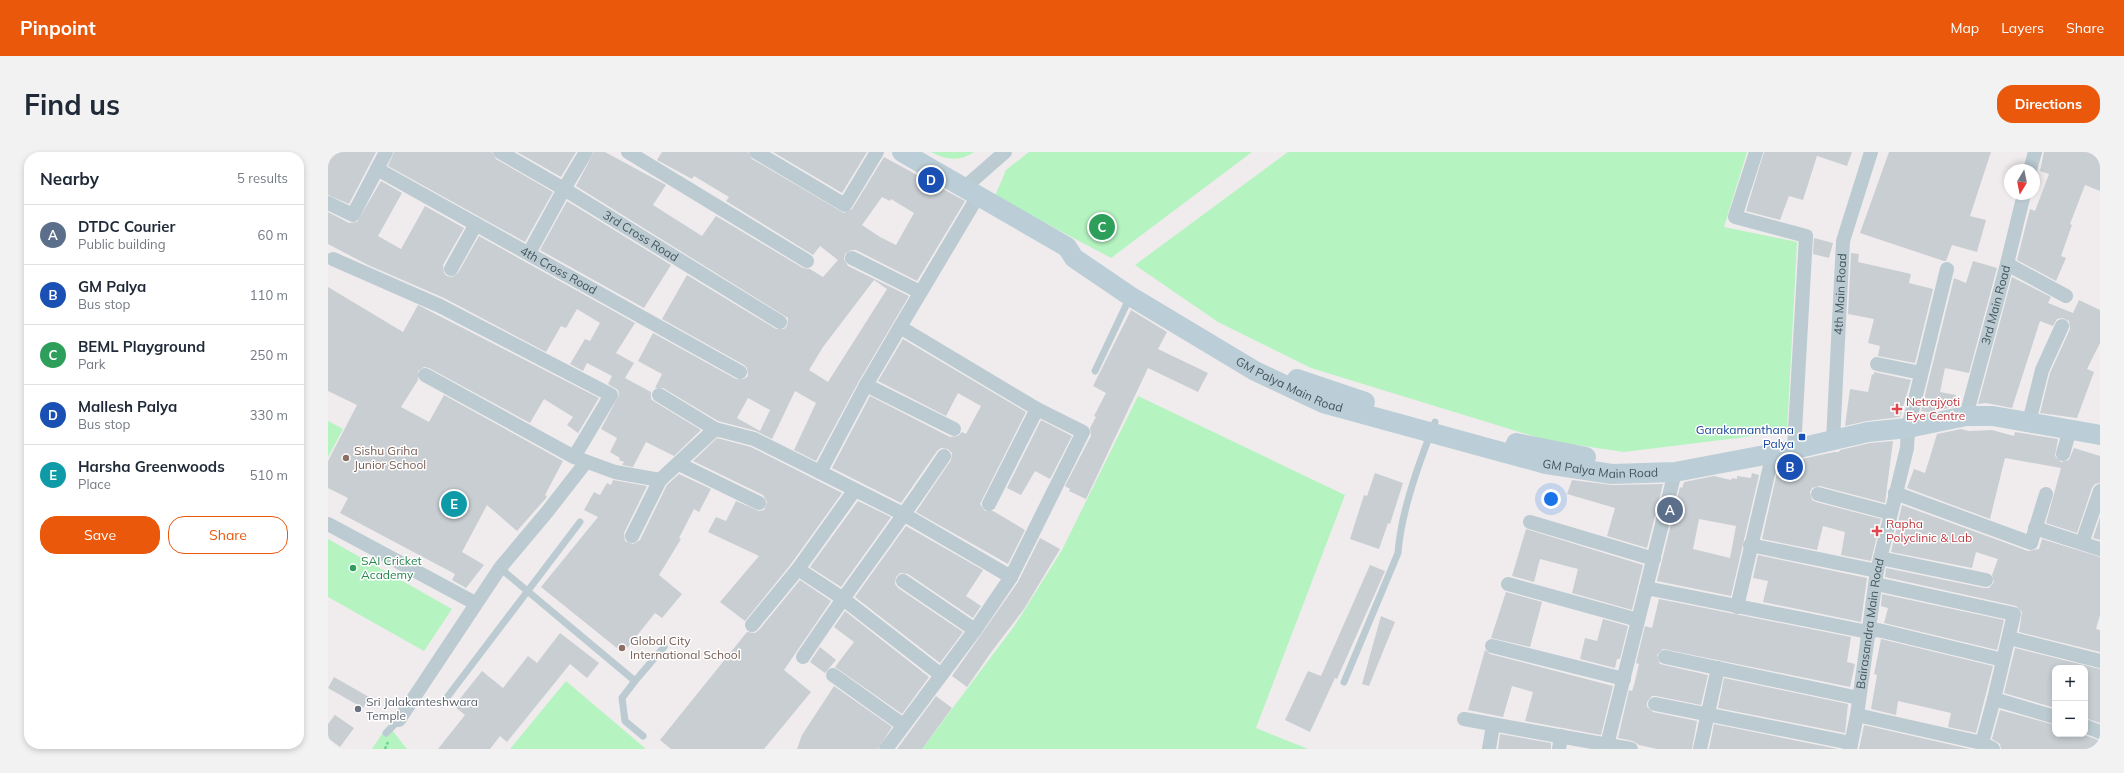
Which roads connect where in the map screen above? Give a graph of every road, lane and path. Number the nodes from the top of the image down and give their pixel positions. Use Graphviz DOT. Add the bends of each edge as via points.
graph roads {
  1 [pos="386,152"];
  2 [pos="500,152"];
  3 [pos="586,152"];
  4 [pos="628,152"];
  5 [pos="756,152"];
  6 [pos="877,152"];
  7 [pos="902,152"];
  8 [pos="1005,152"];
  9 [pos="1756,152"];
  10 [pos="1871,152"];
  11 [pos="2035,152"];
  12 [pos="2032,164"];
  13 [pos="377,169"];
  14 [pos="564,189"];
  15 [pos="972,192"];
  16 [pos="2023,200"];
  17 [pos="328,203"];
  18 [pos="476,224"];
  19 [pos="1066,248"];
  20 [pos="529,253"];
  21 [pos="852,258"];
  22 [pos="333,259"];
  23 [pos="807,261"];
  24 [pos="2007,264"];
  25 [pos="451,269"];
  26 [pos="1947,269"];
  27 [pos="920,292"];
  28 [pos="1130,296"];
  29 [pos="2066,296"];
  30 [pos="780,322"];
  31 [pos="2062,326"];
  32 [pos="900,327"];
  33 [pos="1877,364"];
  34 [pos="1095,371"];
  35 [pos="740,372"];
  36 [pos="1921,373"];
  37 [pos="425,376"];
  38 [pos="866,385"];
  39 [pos="659,395"];
  40 [pos="1037,409"];
  41 [pos="1966,416"];
  42 [pos="2029,422"];
  43 [pos="1433,428"];
  44 [pos="1908,428"];
  45 [pos="715,429"];
  46 [pos="954,429"];
  47 [pos="2072,430"];
  48 [pos="2100,435"];
  49 [pos="1833,440"];
  50 [pos="1784,451"];
  51 [pos="2066,455"];
  52 [pos="944,456"];
  53 [pos="580,460"];
  54 [pos="679,464"];
  55 [pos="820,472"];
  56 [pos="1675,472"];
  57 [pos="660,480"];
  58 [pos="854,491"];
  59 [pos="2100,491"];
  60 [pos="1895,493"];
  61 [pos="1818,494"];
  62 [pos="2046,494"];
  63 [pos="759,503"];
  64 [pos="989,504"];
  65 [pos="1890,513"];
  66 [pos="905,515"];
  67 [pos="580,522"];
  68 [pos="1530,522"];
  69 [pos="328,524"];
  70 [pos="2035,528"];
  71 [pos="632,536"];
  72 [pos="2082,543"];
  73 [pos="1750,545"];
  74 [pos="2100,549"];
  75 [pos="1654,559"];
  76 [pos="500,568"];
  77 [pos="798,569"];
  78 [pos="1878,571"];
  79 [pos="1011,576"];
  80 [pos="1986,580"];
  81 [pos="903,581"];
  82 [pos="1508,584"];
  83 [pos="1646,588"];
  84 [pos="527,591"];
  85 [pos="842,598"];
  86 [pos="475,603"];
  87 [pos="1737,607"];
  88 [pos="1638,620"];
  89 [pos="752,625"];
  90 [pos="975,630"];
  91 [pos="1868,632"];
  92 [pos="2009,638"];
  93 [pos="664,646"];
  94 [pos="1492,646"];
  95 [pos="803,657"];
  96 [pos="1665,657"];
  97 [pos="2003,660"];
  98 [pos="2100,661"];
  99 [pos="1718,668"];
  100 [pos="833,675"];
  101 [pos="941,675"];
  102 [pos="1624,679"];
  103 [pos="635,681"];
  104 [pos="1344,682"];
  105 [pos="1859,698"];
  106 [pos="1994,699"];
  107 [pos="442,704"];
  108 [pos="1655,704"];
  109 [pos="1708,715"];
  110 [pos="1857,715"];
  111 [pos="2052,716"];
  112 [pos="1464,719"];
  113 [pos="399,720"];
  114 [pos="903,725"];
  115 [pos="1493,725"];
  116 [pos="2088,727"];
  117 [pos="2100,732"];
  118 [pos="386,733"];
  119 [pos="643,736"];
  120 [pos="1560,743"];
  121 [pos="1608,745"];
  122 [pos="1851,746"];
  123 [pos="1988,746"];
  124 [pos="886,749"];
  125 [pos="1489,749"];
  126 [pos="1631,749"];
  127 [pos="1700,749"];
  1 -- 13 [label="street"];
  2 -- 14 [label="street, 3rd Cross Road"];
  3 -- 14 [label="street"];
  4 -- 23 [label="street"];
  5 -- 6 [label="street" via="845,205"];
  7 -- 15 [label="main road"];
  8 -- 15 [label="street"];
  9 -- 50 [label="street" via="1735,217 1806,236"];
  10 -- 49 [label="street, 4th Main Road" via="1844,241"];
  11 -- 12 [label="street"];
  13 -- 17 [label="street" via="353,215"];
  13 -- 18 [label="street, 4th Cross Road"];
  14 -- 20 [label="street"];
  14 -- 30 [label="street, 3rd Cross Road"];
  15 -- 19 [label="main road"];
  15 -- 27 [label="street"];
  16 -- 24 [label="street, 3rd Main Road"];
  18 -- 20 [label="street, 4th Cross Road"];
  18 -- 25 [label="street"];
  19 -- 28 [label="main road, GM Palya Main Road" via="1074,258"];
  19 -- 43 [label="main road" via="1079,251 1134,282 1210,332 1292,378"];
  20 -- 35 [label="street, 4th Cross Road"];
  21 -- 27 [label="street"];
  22 -- 53 [label="street" via="440,306 611,396"];
  24 -- 29 [label="street"];
  24 -- 41 [label="street, 3rd Main Road"];
  26 -- 36 [label="street, Bairasandra Main Road"];
  27 -- 32 [label="street"];
  28 -- 34 [label="lane"];
  28 -- 43 [label="main road, GM Palya Main Road" via="1255,371 1323,403"];
  31 -- 42 [label="street" via="2042,370"];
  32 -- 38 [label="street"];
  32 -- 40 [label="street"];
  33 -- 36 [label="street"];
  36 -- 44 [label="street, Bairasandra Main Road"];
  37 -- 53 [label="street"];
  38 -- 46 [label="street"];
  38 -- 55 [label="street"];
  39 -- 45 [label="street"];
  40 -- 64 [label="street"];
  40 -- 79 [label="street" via="1083,432"];
  41 -- 42 [label="main road, GM Palya Main Road" via="1994,416"];
  41 -- 44 [label="main road, GM Palya Main Road"];
  42 -- 47 [label="main road, GM Palya Main Road"];
  43 -- 50 [label="main road" via="1611,462 1776,449"];
  43 -- 56 [label="main road, GM Palya Main Road" via="1546,464 1612,474"];
  43 -- 104 [label="lane" via="1400,534 1398,553"];
  44 -- 49 [label="main road, GM Palya Main Road" via="1868,432"];
  44 -- 60 [label="street, Bairasandra Main Road" via="1907,448"];
  45 -- 54 [label="street"];
  45 -- 55 [label="street" via="754,439"];
  47 -- 48 [label="main road, GM Palya Main Road"];
  47 -- 51 [label="street"];
  49 -- 50 [label="main road, GM Palya Main Road"];
  50 -- 56 [label="main road, GM Palya Main Road"];
  50 -- 73 [label="street"];
  52 -- 66 [label="street"];
  53 -- 57 [label="street" via="615,472"];
  53 -- 76 [label="street" via="547,512"];
  54 -- 57 [label="street"];
  54 -- 63 [label="street"];
  55 -- 58 [label="street"];
  56 -- 75 [label="street"];
  57 -- 71 [label="street"];
  58 -- 66 [label="street"];
  58 -- 77 [label="street"];
  59 -- 72 [label="street"];
  60 -- 65 [label="street, Bairasandra Main Road"];
  60 -- 70 [label="street" via="2031,543"];
  61 -- 65 [label="street"];
  62 -- 70 [label="street"];
  65 -- 78 [label="street, Bairasandra Main Road"];
  66 -- 79 [label="street"];
  66 -- 85 [label="street"];
  67 -- 84 [label="lane"];
  68 -- 75 [label="street"];
  69 -- 86 [label="street"];
  70 -- 72 [label="street"];
  72 -- 74 [label="street"];
  73 -- 78 [label="street"];
  73 -- 87 [label="street"];
  75 -- 83 [label="street"];
  76 -- 84 [label="lane"];
  76 -- 86 [label="street"];
  77 -- 85 [label="street"];
  77 -- 89 [label="street"];
  78 -- 80 [label="street"];
  78 -- 91 [label="street, Bairasandra Main Road"];
  78 -- 92 [label="street" via="2014,614"];
  79 -- 90 [label="street"];
  81 -- 90 [label="street"];
  82 -- 88 [label="street"];
  83 -- 87 [label="street"];
  83 -- 88 [label="street"];
  84 -- 103 [label="lane"];
  84 -- 107 [label="lane"];
  85 -- 95 [label="street"];
  85 -- 101 [label="street"];
  86 -- 113 [label="street"];
  87 -- 91 [label="street"];
  88 -- 102 [label="street"];
  90 -- 101 [label="street"];
  91 -- 97 [label="street" via="1878,630"];
  91 -- 105 [label="street, Bairasandra Main Road"];
  92 -- 97 [label="street"];
  92 -- 98 [label="street"];
  93 -- 103 [label="lane"];
  94 -- 102 [label="street"];
  96 -- 99 [label="street"];
  97 -- 106 [label="street"];
  99 -- 105 [label="street"];
  99 -- 109 [label="street"];
  100 -- 114 [label="street"];
  101 -- 114 [label="street"];
  102 -- 121 [label="street"];
  103 -- 119 [label="lane" via="622,698 625,721"];
  105 -- 110 [label="street, Bairasandra Main Road"];
  106 -- 111 [label="street"];
  106 -- 123 [label="street"];
  108 -- 109 [label="street"];
  109 -- 122 [label="street"];
  109 -- 127 [label="street"];
  110 -- 122 [label="street, Bairasandra Main Road"];
  110 -- 123 [label="street"];
  112 -- 115 [label="street"];
  113 -- 118 [label="lane"];
  114 -- 124 [label="street"];
  115 -- 120 [label="street"];
  115 -- 125 [label="street"];
  116 -- 117 [label="street"];
  120 -- 121 [label="street"];
  121 -- 126 [label="street"];
}
